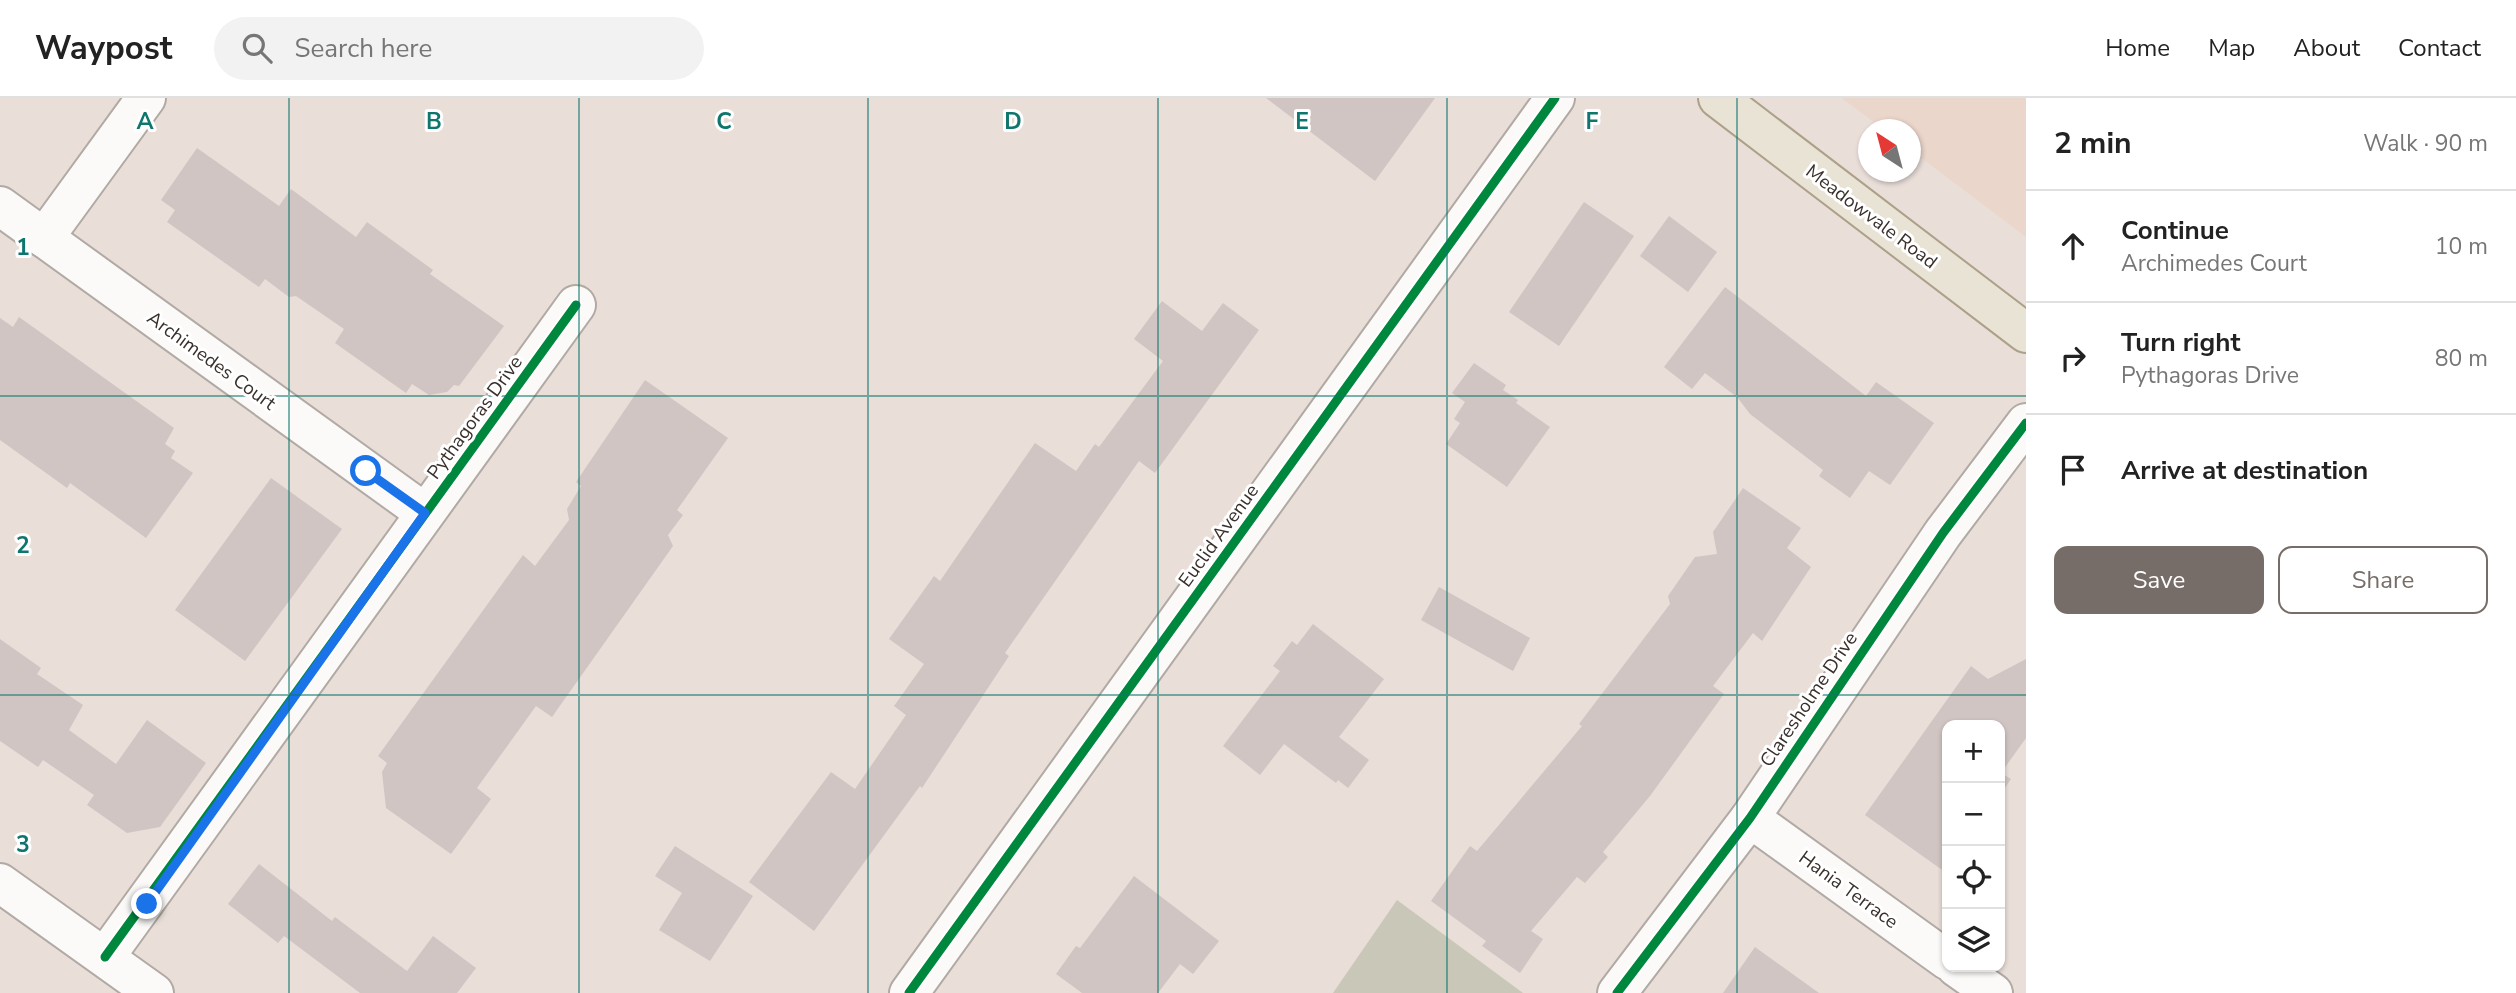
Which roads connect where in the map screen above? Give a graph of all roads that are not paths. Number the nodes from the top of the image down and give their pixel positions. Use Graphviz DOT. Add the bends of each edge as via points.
graph roads {
  1 [pos="146,98"];
  2 [pos="1555,98"];
  3 [pos="1718,98"];
  4 [pos="0,206"];
  5 [pos="44,238"];
  6 [pos="576,305"];
  7 [pos="2026,333"];
  8 [pos="2026,423"];
  9 [pos="425,513"];
  10 [pos="1750,818"];
  11 [pos="0,883"];
  12 [pos="1942,956"];
  13 [pos="105,957"];
  14 [pos="1963,972"];
  15 [pos="154,993"];
  16 [pos="909,993"];
  17 [pos="1617,993"];
  18 [pos="1993,993"];
  1 -- 5 [label="street"];
  2 -- 16 [label="street, Euclid Avenue"];
  3 -- 7 [label="main road, Meadowvale Road"];
  4 -- 5 [label="street, Archimedes Court"];
  5 -- 9 [label="street, Archimedes Court"];
  6 -- 9 [label="street, Pythagoras Drive"];
  8 -- 10 [label="street, Claresholme Drive" via="1882,622"];
  9 -- 13 [label="street, Pythagoras Drive"];
  10 -- 12 [label="street, Hania Terrace"];
  10 -- 17 [label="street, Claresholme Drive"];
  11 -- 13 [label="street"];
  13 -- 15 [label="street"];
  14 -- 18 [label="street"];
}
